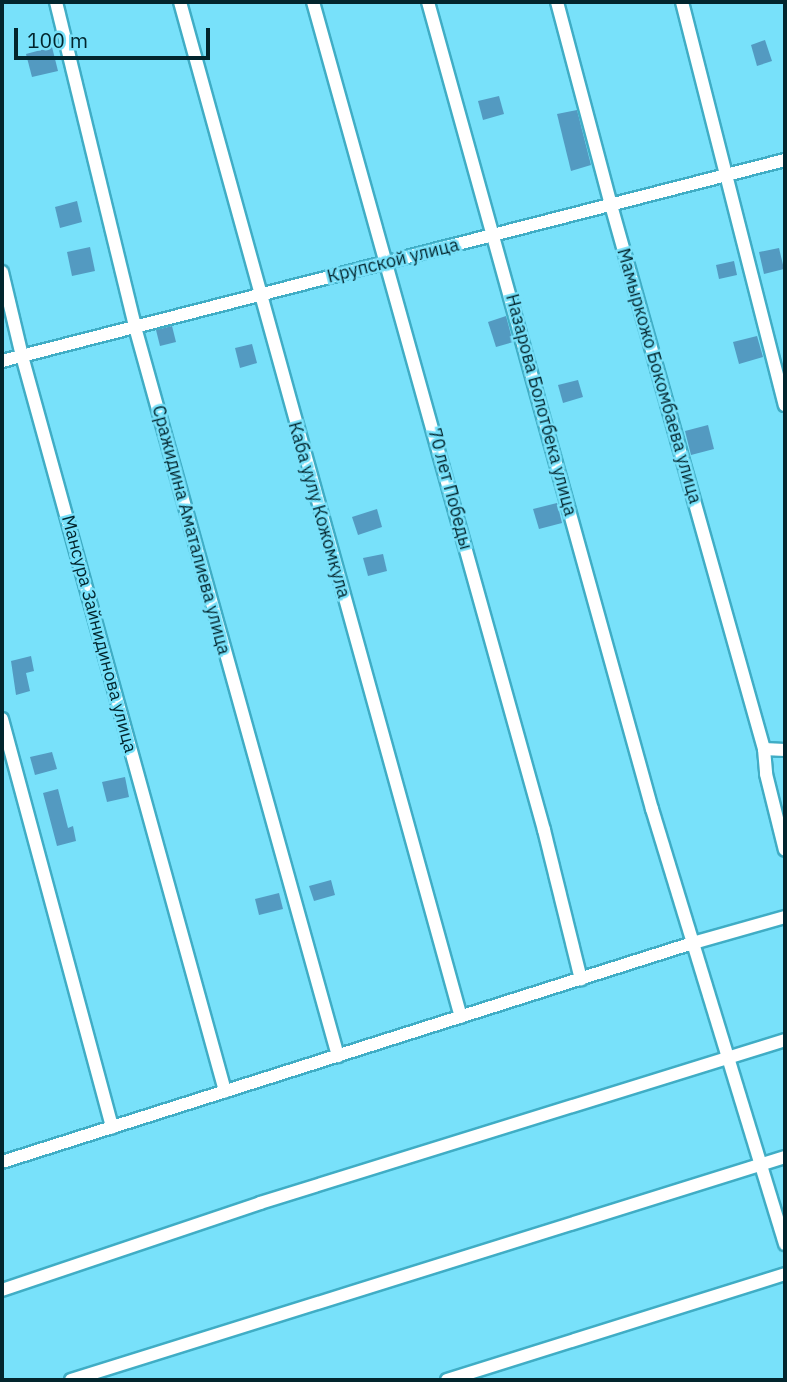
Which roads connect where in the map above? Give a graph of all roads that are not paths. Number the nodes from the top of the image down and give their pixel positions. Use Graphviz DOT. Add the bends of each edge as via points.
graph roads {
  1 [pos="56,2"];
  2 [pos="180,2"];
  3 [pos="313,2"];
  4 [pos="428,2"];
  5 [pos="557,2"];
  6 [pos="682,2"];
  7 [pos="785,160"];
  8 [pos="726,176"];
  9 [pos="611,205"];
  10 [pos="495,235"];
  11 [pos="387,262"];
  12 [pos="2,272"];
  13 [pos="259,295"];
  14 [pos="135,327"];
  15 [pos="22,356"];
  16 [pos="2,361"];
  17 [pos="785,405"];
  18 [pos="2,719"];
  19 [pos="764,748"];
  20 [pos="785,750"];
  21 [pos="785,850"];
  22 [pos="785,918"];
  23 [pos="694,943"];
  24 [pos="581,979"];
  25 [pos="461,1017"];
  26 [pos="785,1040"];
  27 [pos="338,1056"];
  28 [pos="728,1057"];
  29 [pos="225,1091"];
  30 [pos="112,1127"];
  31 [pos="785,1157"];
  32 [pos="2,1162"];
  33 [pos="761,1164"];
  34 [pos="785,1244"];
  35 [pos="785,1274"];
  36 [pos="2,1290"];
  37 [pos="71,1380"];
  38 [pos="447,1380"];
  1 -- 14 [label="street, Сражидина Аматалиева улица"];
  2 -- 13 [label="street, Каба уулу Кожомкула"];
  3 -- 11 [label="street, 70 лет Победы"];
  4 -- 10 [label="street, Назарова Болотбека улица"];
  5 -- 9 [label="street, Мамыркожо Бокомбаева улица"];
  6 -- 8 [label="street"];
  7 -- 8 [label="street, Крупской улица"];
  8 -- 9 [label="street, Крупской улица"];
  8 -- 17 [label="street"];
  9 -- 10 [label="street, Крупской улица"];
  9 -- 19 [label="street, Мамыркожо Бокомбаева улица"];
  10 -- 11 [label="street, Крупской улица"];
  10 -- 23 [label="street, Назарова Болотбека улица" via="652,809"];
  11 -- 13 [label="street, Крупской улица"];
  11 -- 24 [label="street, 70 лет Победы"];
  12 -- 15 [label="street, Мансура Зайнидинова улица"];
  13 -- 14 [label="street, Крупской улица"];
  13 -- 25 [label="street, Каба уулу Кожомкула"];
  14 -- 15 [label="street, Крупской улица"];
  14 -- 27 [label="street, Сражидина Аматалиева улица"];
  15 -- 16 [label="street, Крупской улица"];
  15 -- 29 [label="street, Мансура Зайнидинова улица"];
  18 -- 30 [label="street"];
  19 -- 20 [label="street"];
  19 -- 21 [label="street, Мамыркожо Бокомбаева улица"];
  22 -- 23 [label="street"];
  23 -- 24 [label="street"];
  23 -- 28 [label="street, Назарова Болотбека улица"];
  24 -- 25 [label="street"];
  25 -- 27 [label="street"];
  26 -- 28 [label="street"];
  27 -- 29 [label="street"];
  28 -- 33 [label="street, Назарова Болотбека улица"];
  28 -- 36 [label="street" via="260,1203"];
  29 -- 30 [label="street"];
  30 -- 32 [label="street"];
  31 -- 33 [label="street"];
  33 -- 34 [label="street, Назарова Болотбека улица"];
  33 -- 37 [label="street"];
  35 -- 38 [label="street"];
}
